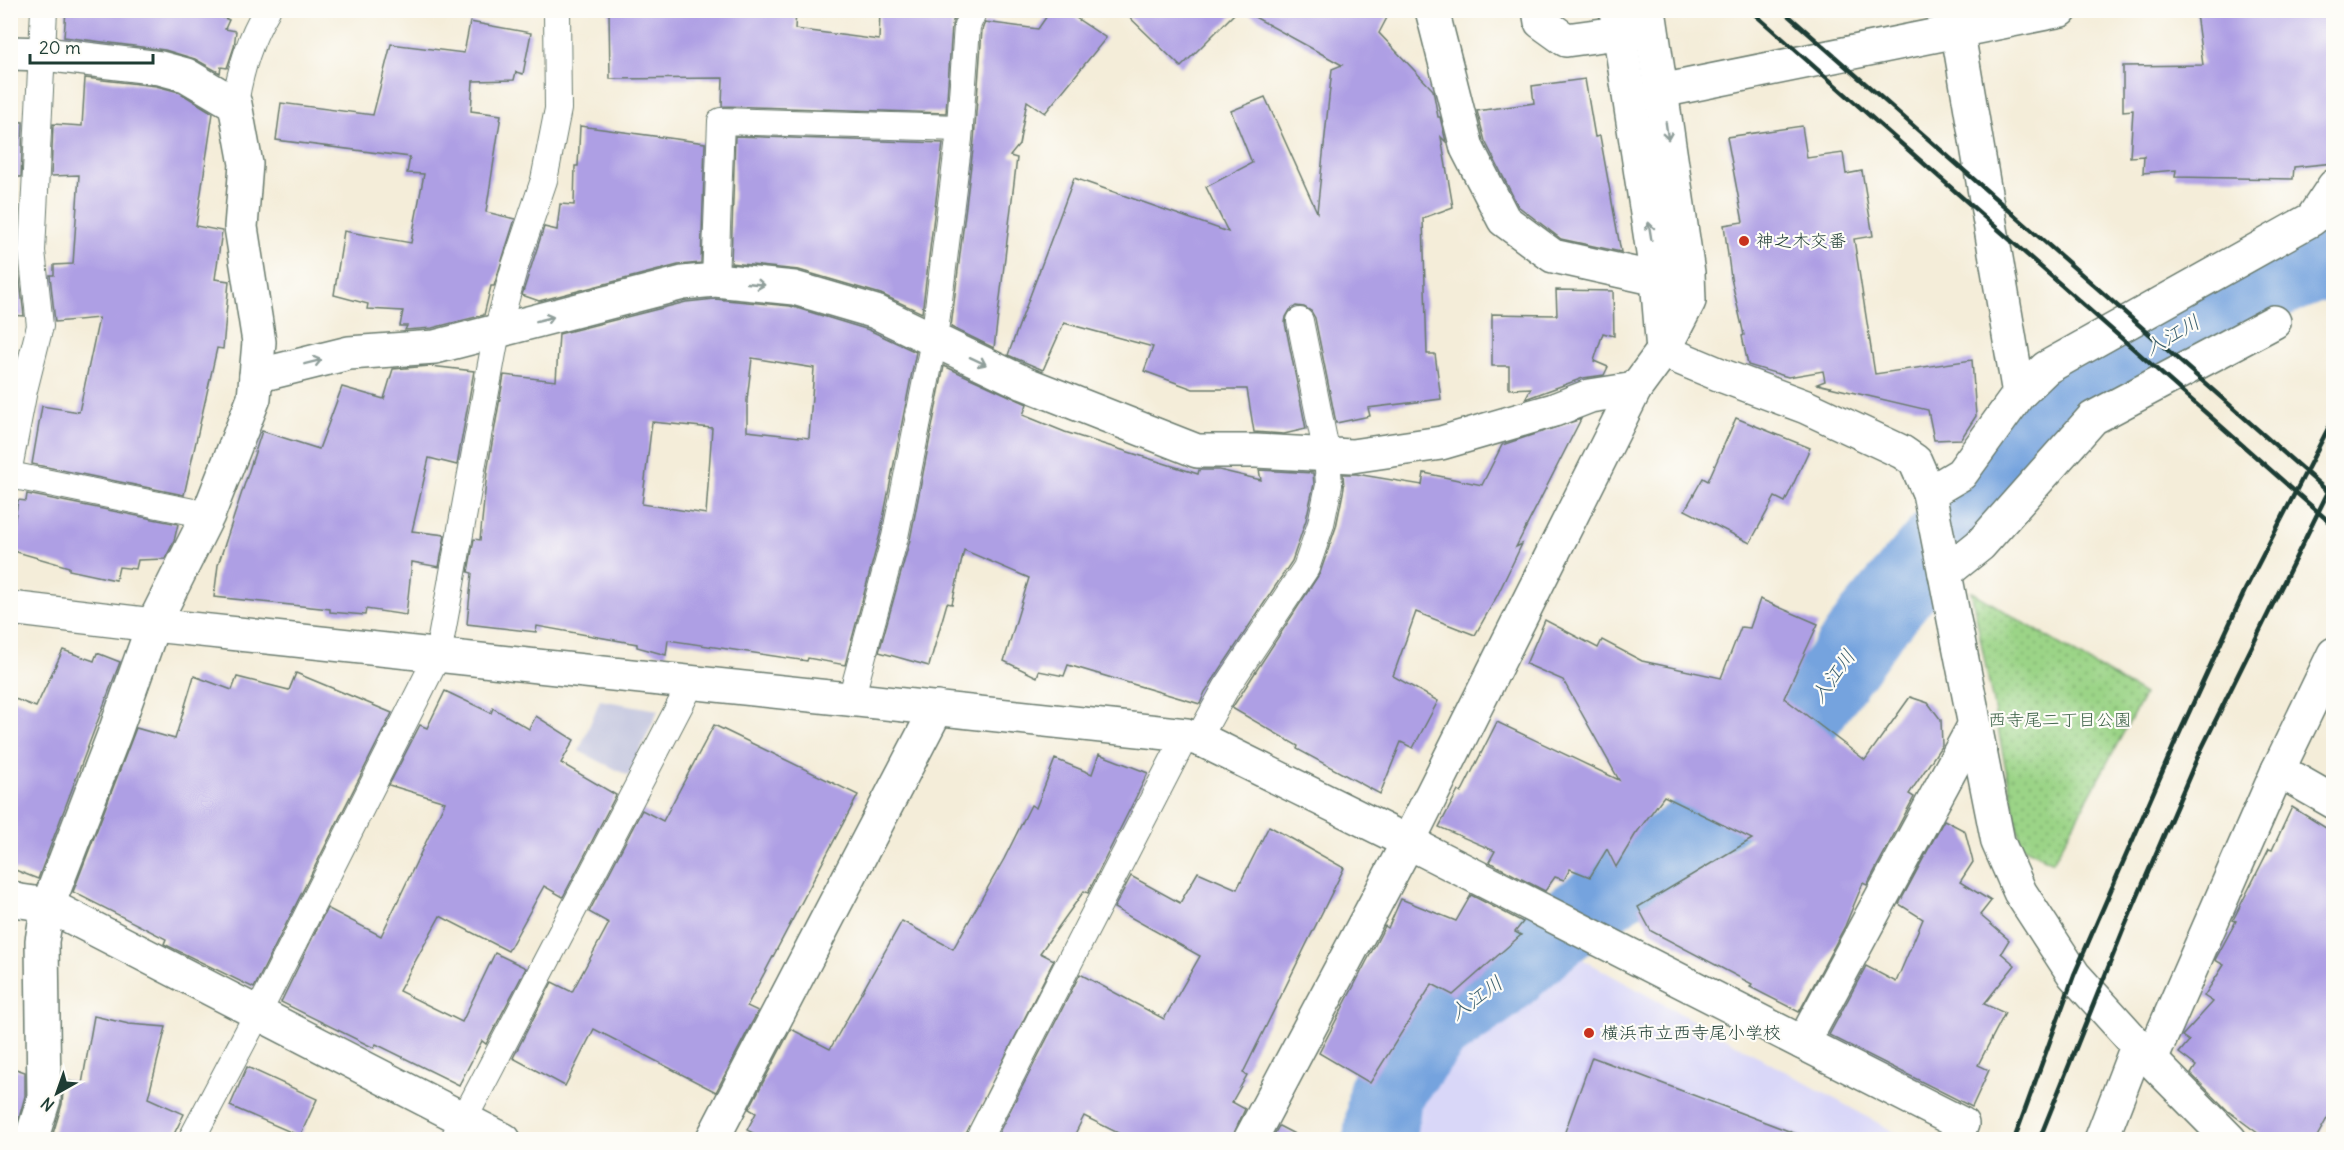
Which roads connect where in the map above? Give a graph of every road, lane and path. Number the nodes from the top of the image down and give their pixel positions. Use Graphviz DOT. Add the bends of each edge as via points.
graph roads {
  1 [pos="44,10"];
  2 [pos="267,10"];
  3 [pos="557,10"];
  4 [pos="974,10"];
  5 [pos="1432,10"];
  6 [pos="1539,10"];
  7 [pos="2061,10"];
  8 [pos="1650,20"];
  9 [pos="1955,21"];
  10 [pos="1618,22"];
  11 [pos="10,53"];
  12 [pos="44,54"];
  13 [pos="1661,91"];
  14 [pos="235,104"];
  15 [pos="960,129"];
  16 [pos="2334,186"];
  17 [pos="1673,276"];
  18 [pos="715,279"];
  19 [pos="1300,321"];
  20 [pos="2274,322"];
  21 [pos="497,331"];
  22 [pos="934,340"];
  23 [pos="1664,351"];
  24 [pos="256,376"];
  25 [pos="1635,389"];
  26 [pos="2019,394"];
  27 [pos="1327,455"];
  28 [pos="10,463"];
  29 [pos="10,475"];
  30 [pos="1929,493"];
  31 [pos="208,515"];
  32 [pos="1945,569"];
  33 [pos="10,608"];
  34 [pos="153,625"];
  35 [pos="2334,654"];
  36 [pos="438,655"];
  37 [pos="693,682"];
  38 [pos="851,699"];
  39 [pos="937,708"];
  40 [pos="1974,726"];
  41 [pos="1192,737"];
  42 [pos="2278,770"];
  43 [pos="2334,802"];
  44 [pos="1408,842"];
  45 [pos="10,897"];
  46 [pos="48,905"];
  47 [pos="258,1013"];
  48 [pos="1803,1043"];
  49 [pos="2145,1052"];
  50 [pos="1962,1124"];
  51 [pos="458,1129"];
  52 [pos="31,1140"];
  53 [pos="191,1140"];
  54 [pos="504,1140"];
  55 [pos="712,1140"];
  56 [pos="978,1140"];
  57 [pos="1250,1140"];
  58 [pos="2101,1140"];
  59 [pos="2230,1140"];
  1 -- 12 [label="lane"];
  2 -- 14 [label="lane" via="240,71"];
  3 -- 21 [label="lane" via="558,109 544,180"];
  4 -- 15 [label="lane" via="967,26"];
  5 -- 17 [label="street" via="1467,148 1504,220 1553,256"];
  6 -- 10 [label="street" via="1541,22 1566,40"];
  7 -- 9 [label="street"];
  8 -- 10 [label="street"];
  8 -- 13 [label="street"];
  9 -- 13 [label="street"];
  9 -- 26 [label="street"];
  17 -- 10 [label="street, one-way"];
  11 -- 12 [label="street"];
  12 -- 14 [label="street" via="160,68 186,75"];
  12 -- 28 [label="lane" via="32,251 40,326"];
  13 -- 17 [label="street, one-way"];
  14 -- 24 [label="street" via="246,164 241,227 259,342"];
  15 -- 18 [label="lane" via="721,121"];
  15 -- 22 [label="lane"];
  16 -- 26 [label="street" via="2312,219 2046,368"];
  17 -- 23 [label="street"];
  21 -- 18 [label="street, one-way" via="683,283"];
  18 -- 22 [label="street, one-way" via="794,288 876,312"];
  19 -- 27 [label="lane"];
  20 -- 32 [label="street" via="2093,418 1980,545"];
  24 -- 21 [label="street, one-way" via="349,353 435,347"];
  21 -- 36 [label="lane"];
  22 -- 27 [label="street, one-way" via="1024,383 1197,452"];
  22 -- 38 [label="lane" via="895,537"];
  23 -- 25 [label="street"];
  23 -- 30 [label="street" via="1806,407 1902,452 1915,461"];
  24 -- 31 [label="street" via="254,398"];
  25 -- 27 [label="street" via="1590,396 1441,443 1352,456"];
  25 -- 44 [label="street"];
  26 -- 30 [label="street" via="1960,474"];
  27 -- 41 [label="lane" via="1329,485 1306,568"];
  29 -- 31 [label="lane"];
  30 -- 32 [label="street"];
  31 -- 34 [label="street"];
  32 -- 40 [label="street"];
  33 -- 34 [label="street"];
  34 -- 36 [label="street"];
  34 -- 46 [label="street"];
  35 -- 42 [label="street"];
  36 -- 37 [label="street"];
  36 -- 47 [label="lane"];
  37 -- 38 [label="street"];
  37 -- 51 [label="lane"];
  38 -- 39 [label="street"];
  39 -- 41 [label="street"];
  39 -- 55 [label="street"];
  40 -- 48 [label="street"];
  40 -- 49 [label="street" via="1998,842 2020,892 2074,975"];
  41 -- 44 [label="street"];
  41 -- 56 [label="lane"];
  42 -- 43 [label="street"];
  42 -- 49 [label="street"];
  44 -- 48 [label="street"];
  44 -- 57 [label="street"];
  45 -- 46 [label="street"];
  46 -- 47 [label="street"];
  46 -- 52 [label="street" via="42,941 44,1099"];
  47 -- 51 [label="street"];
  47 -- 53 [label="lane"];
  48 -- 50 [label="street"];
  49 -- 58 [label="street"];
  49 -- 59 [label="street"];
  51 -- 54 [label="street"];
}
